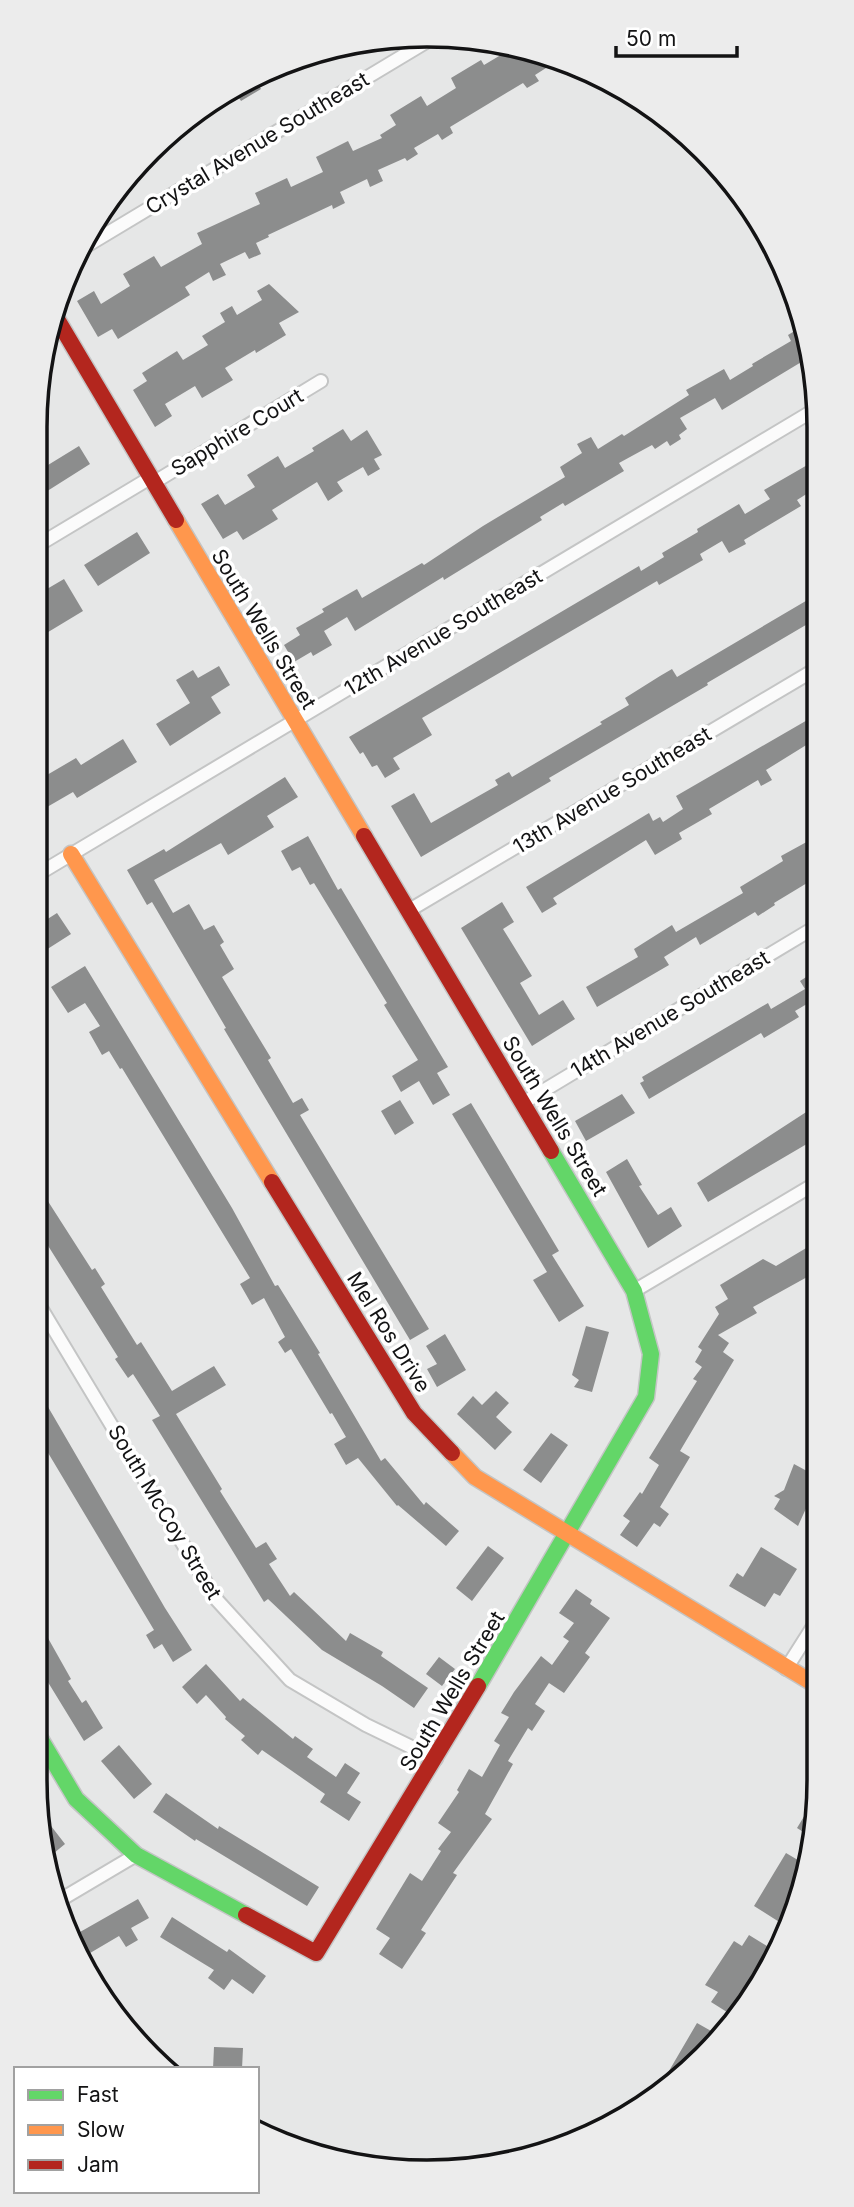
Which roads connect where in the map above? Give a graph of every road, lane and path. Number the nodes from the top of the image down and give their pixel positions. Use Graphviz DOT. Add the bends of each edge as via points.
graph roads {
  1 [pos="417,47"];
  2 [pos="96,240"];
  3 [pos="61,326"];
  4 [pos="321,382"];
  5 [pos="807,415"];
  6 [pos="152,481"];
  7 [pos="47,540"];
  8 [pos="807,674"];
  9 [pos="294,721"];
  10 [pos="71,854"];
  11 [pos="47,869"];
  12 [pos="408,911"];
  13 [pos="807,932"];
  14 [pos="523,1103"];
  15 [pos="807,1189"];
  16 [pos="634,1291"];
  17 [pos="47,1317"];
  18 [pos="568,1535"];
  19 [pos="807,1635"];
  20 [pos="786,1669"];
  21 [pos="807,1680"];
  22 [pos="47,1750"];
  23 [pos="436,1759"];
  24 [pos="136,1856"];
  25 [pos="66,1897"];
  1 -- 2 [label="street, Crystal Avenue Southeast"];
  3 -- 6 [label="street, South Wells Street"];
  4 -- 6 [label="street, Sapphire Court"];
  5 -- 9 [label="street, 12th Avenue Southeast"];
  6 -- 7 [label="street, Sapphire Court"];
  6 -- 9 [label="street, South Wells Street"];
  8 -- 12 [label="street, 13th Avenue Southeast"];
  9 -- 10 [label="street, 12th Avenue Southeast"];
  9 -- 12 [label="street, South Wells Street"];
  10 -- 11 [label="street, 12th Avenue Southeast"];
  10 -- 18 [label="street, Mel Ros Drive" via="414,1413 475,1477"];
  12 -- 14 [label="street, South Wells Street"];
  13 -- 14 [label="street, 14th Avenue Southeast"];
  14 -- 16 [label="street, South Wells Street"];
  15 -- 16 [label="street"];
  16 -- 18 [label="street, South Wells Street" via="651,1353 646,1397"];
  17 -- 23 [label="street, South McCoy Street" via="216,1599 290,1680"];
  18 -- 20 [label="street, Mel Ros Drive"];
  18 -- 23 [label="street, South Wells Street"];
  19 -- 20 [label="street"];
  20 -- 21 [label="street, Mel Ros Drive"];
  22 -- 24 [label="street" via="76,1799"];
  23 -- 24 [label="street, South Wells Street" via="316,1953"];
  24 -- 25 [label="street"];
}
